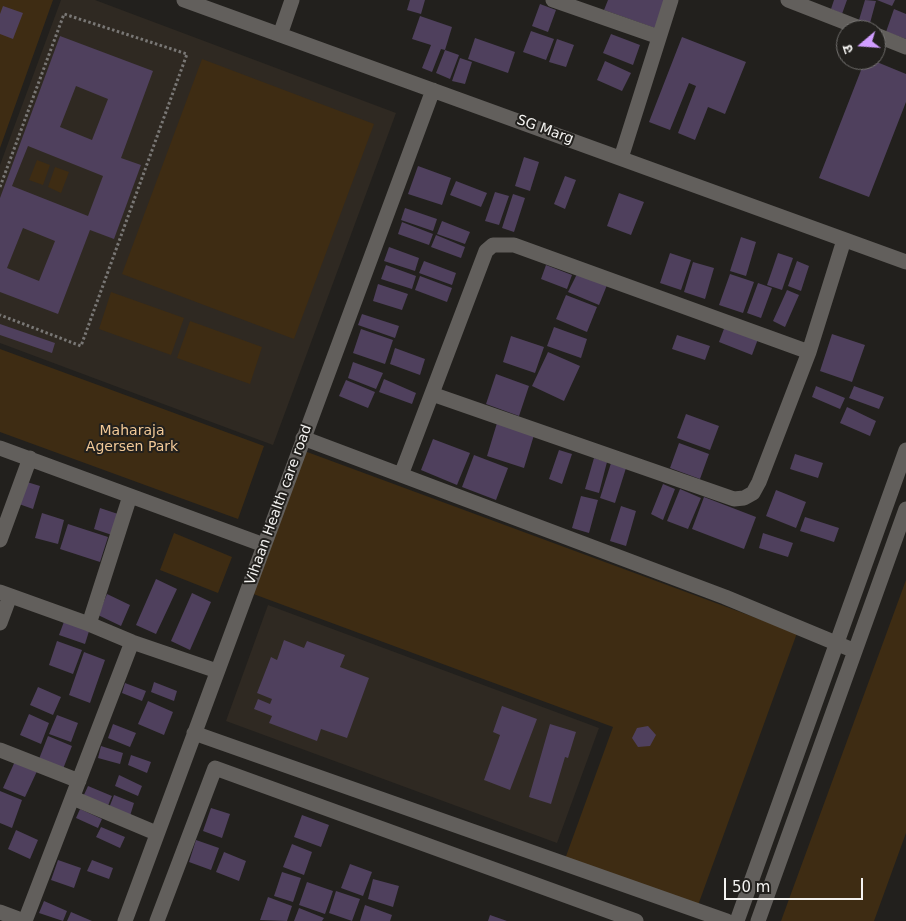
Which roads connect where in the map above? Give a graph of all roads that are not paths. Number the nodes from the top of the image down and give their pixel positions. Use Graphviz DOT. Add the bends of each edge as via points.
graph roads {
  1 [pos="184,0"];
  2 [pos="292,0"];
  3 [pos="553,0"];
  4 [pos="671,0"];
  5 [pos="788,0"];
  6 [pos="587,6"];
  7 [pos="824,6"];
  8 [pos="847,20"];
  9 [pos="280,35"];
  10 [pos="658,37"];
  11 [pos="886,39"];
  12 [pos="906,47"];
  13 [pos="433,90"];
  14 [pos="621,158"];
  15 [pos="844,240"];
  16 [pos="906,262"];
  17 [pos="809,352"];
  18 [pos="432,394"];
  19 [pos="303,438"];
  20 [pos="0,448"];
  21 [pos="906,450"];
  22 [pos="30,458"];
  23 [pos="401,475"];
  24 [pos="130,496"];
  25 [pos="906,509"];
  26 [pos="0,540"];
  27 [pos="264,545"];
  28 [pos="5,594"];
  29 [pos="0,623"];
  30 [pos="89,624"];
  31 [pos="132,642"];
  32 [pos="836,644"];
  33 [pos="855,651"];
  34 [pos="217,671"];
  35 [pos="194,733"];
  36 [pos="0,750"];
  37 [pos="79,781"];
  38 [pos="73,798"];
  39 [pos="156,833"];
  40 [pos="0,912"];
  41 [pos="25,921"];
  42 [pos="125,921"];
  43 [pos="157,921"];
  44 [pos="636,921"];
  45 [pos="727,921"];
  46 [pos="737,921"];
  47 [pos="758,921"];
  1 -- 9 [label="street, SG Marg"];
  2 -- 9 [label="street"];
  3 -- 6 [label="street"];
  4 -- 10 [label="street"];
  5 -- 7 [label="street"];
  6 -- 10 [label="street"];
  7 -- 8 [label="street"];
  9 -- 13 [label="street, SG Marg"];
  10 -- 14 [label="street"];
  11 -- 12 [label="street"];
  13 -- 14 [label="street, SG Marg"];
  13 -- 19 [label="street, Vihaan Health care road"];
  14 -- 15 [label="street, SG Marg"];
  15 -- 16 [label="street, SG Marg"];
  15 -- 17 [label="street"];
  17 -- 18 [label="street" via="759,482 753,493 744,498 734,499"];
  17 -- 18 [label="street" via="502,243 486,251"];
  18 -- 23 [label="street"];
  19 -- 23 [label="street"];
  19 -- 27 [label="street, Vihaan Health care road"];
  20 -- 22 [label="street"];
  21 -- 32 [label="street"];
  22 -- 24 [label="street"];
  22 -- 26 [label="street"];
  23 -- 32 [label="street" via="725,597"];
  24 -- 27 [label="street"];
  24 -- 30 [label="street"];
  25 -- 33 [label="street"];
  27 -- 34 [label="street, Vihaan Health care road"];
  28 -- 29 [label="street"];
  28 -- 30 [label="street"];
  30 -- 31 [label="street"];
  31 -- 34 [label="street"];
  31 -- 37 [label="street"];
  32 -- 33 [label="street"];
  32 -- 46 [label="street"];
  33 -- 47 [label="street"];
  34 -- 35 [label="street, Vihaan Health care road"];
  35 -- 39 [label="street, Vihaan Health care road"];
  35 -- 45 [label="street"];
  36 -- 37 [label="street"];
  37 -- 38 [label="street"];
  38 -- 39 [label="street"];
  38 -- 41 [label="street"];
  39 -- 42 [label="street, Vihaan Health care road"];
  40 -- 41 [label="street"];
  43 -- 44 [label="street" via="215,768"];
}
